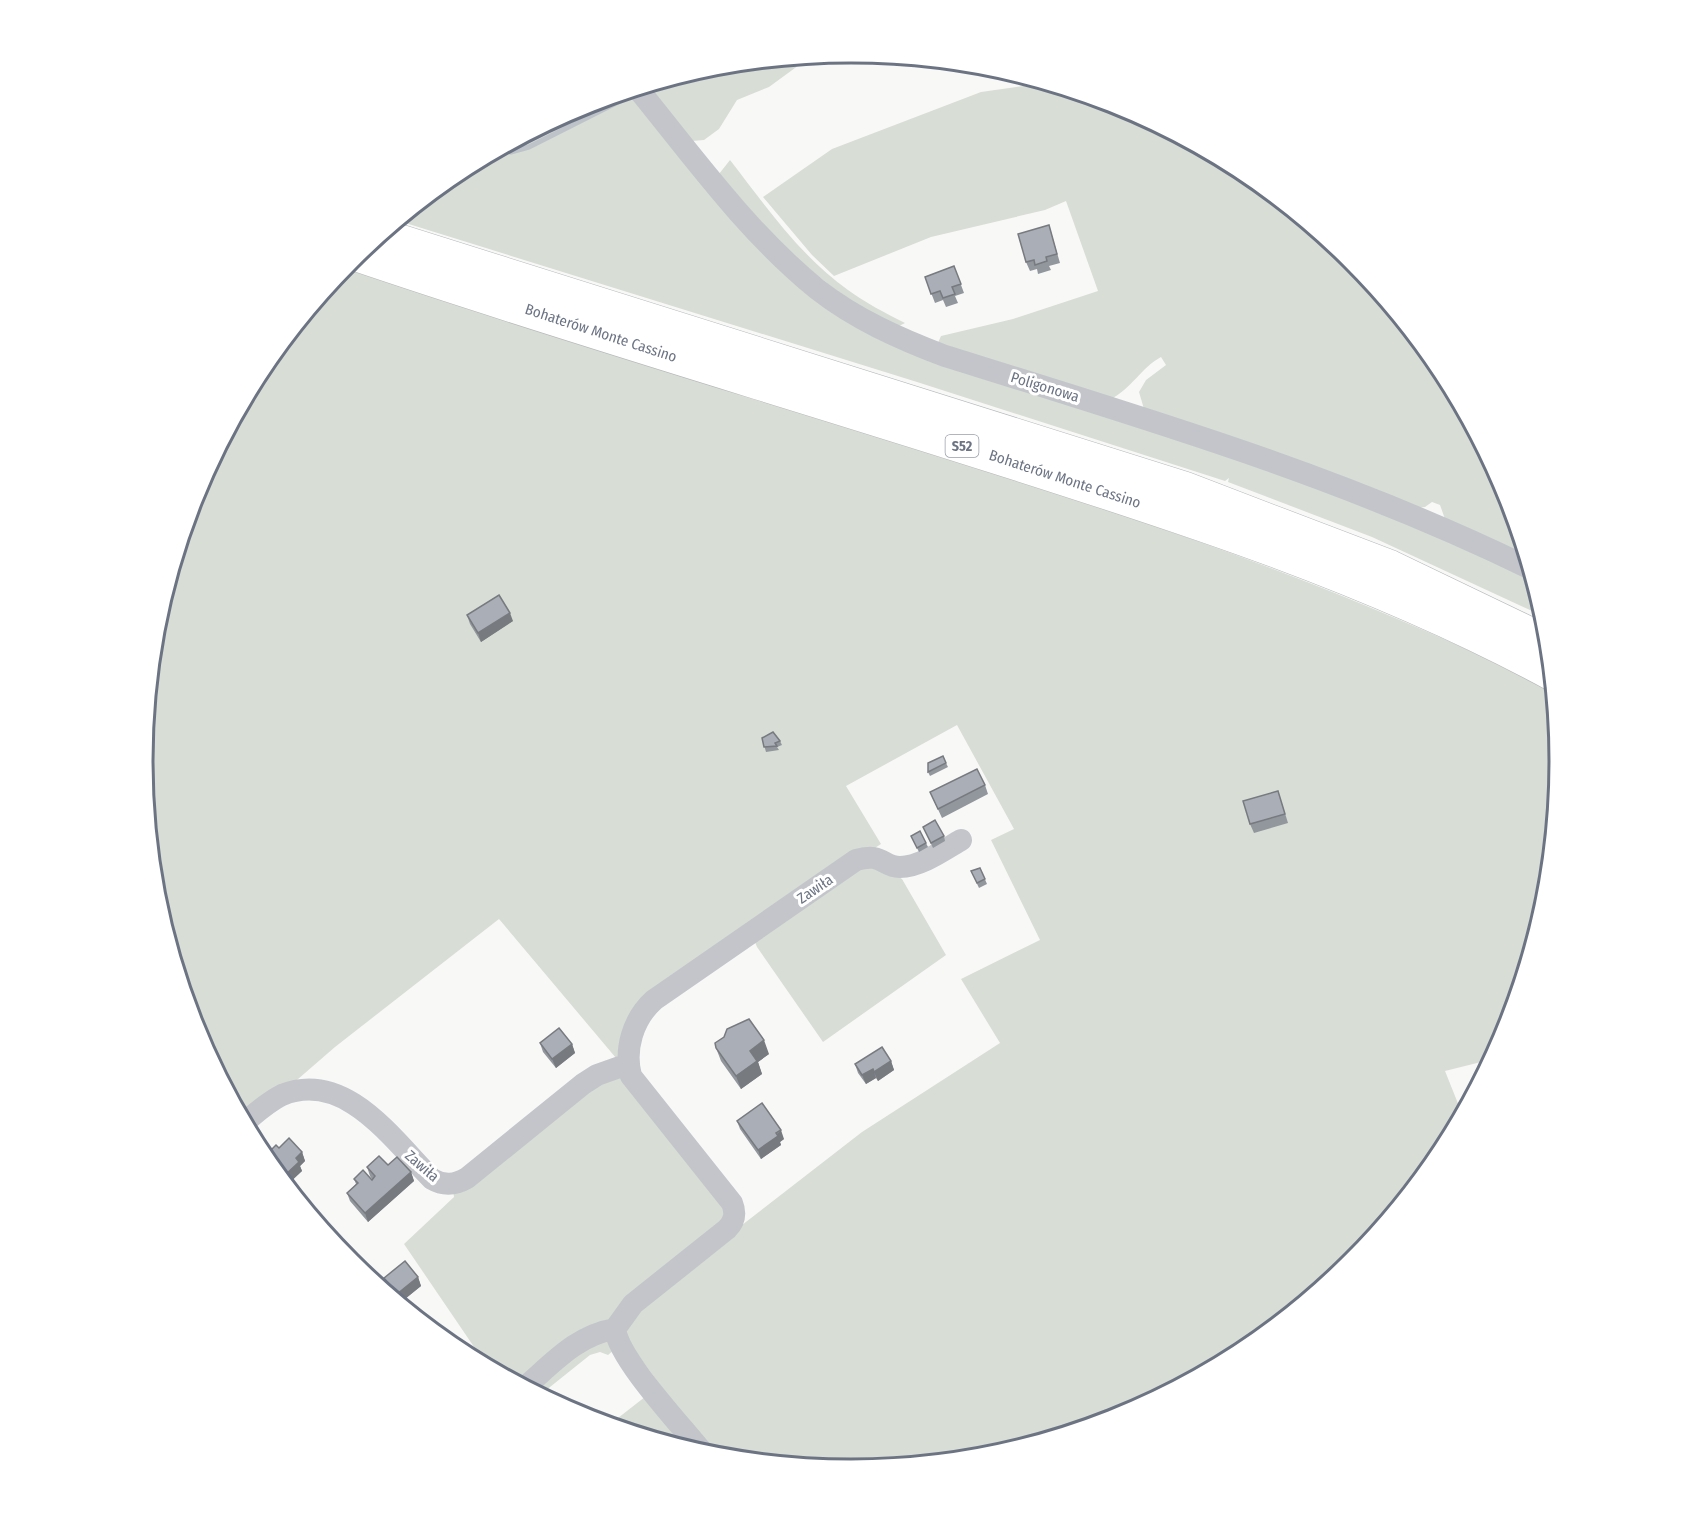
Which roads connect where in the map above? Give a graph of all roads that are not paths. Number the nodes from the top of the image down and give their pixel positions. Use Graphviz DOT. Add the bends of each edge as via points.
graph roads {
  1 [pos="643,96"];
  2 [pos="389,238"];
  3 [pos="368,258"];
  4 [pos="1522,565"];
  5 [pos="1539,638"];
  6 [pos="1545,670"];
  7 [pos="961,840"];
  8 [pos="628,1064"];
  9 [pos="251,1117"];
  10 [pos="615,1329"];
  11 [pos="531,1382"];
  12 [pos="694,1442"];
  1 -- 4 [label="street, Poligonowa" via="778,256 857,316 945,356 1237,449 1352,491"];
  2 -- 5 [label="highway, Bohaterów Monte Cassino / S52" via="1184,488 1392,567"];
  3 -- 6 [label="highway, Bohaterów Monte Cassino / S52" via="1173,513 1383,592"];
  7 -- 8 [label="street, Zawiła" via="904,867 876,857 856,861 646,1007 635,1026"];
  8 -- 9 [label="street, Zawiła" via="583,1084 467,1178 455,1183 432,1179 357,1105 339,1094 294,1091 270,1102"];
  8 -- 10 [label="street" via="636,1085 732,1203 735,1218 728,1229 633,1304"];
  10 -- 11 [label="street" via="579,1340"];
  10 -- 12 [label="street" via="628,1358"];
}
